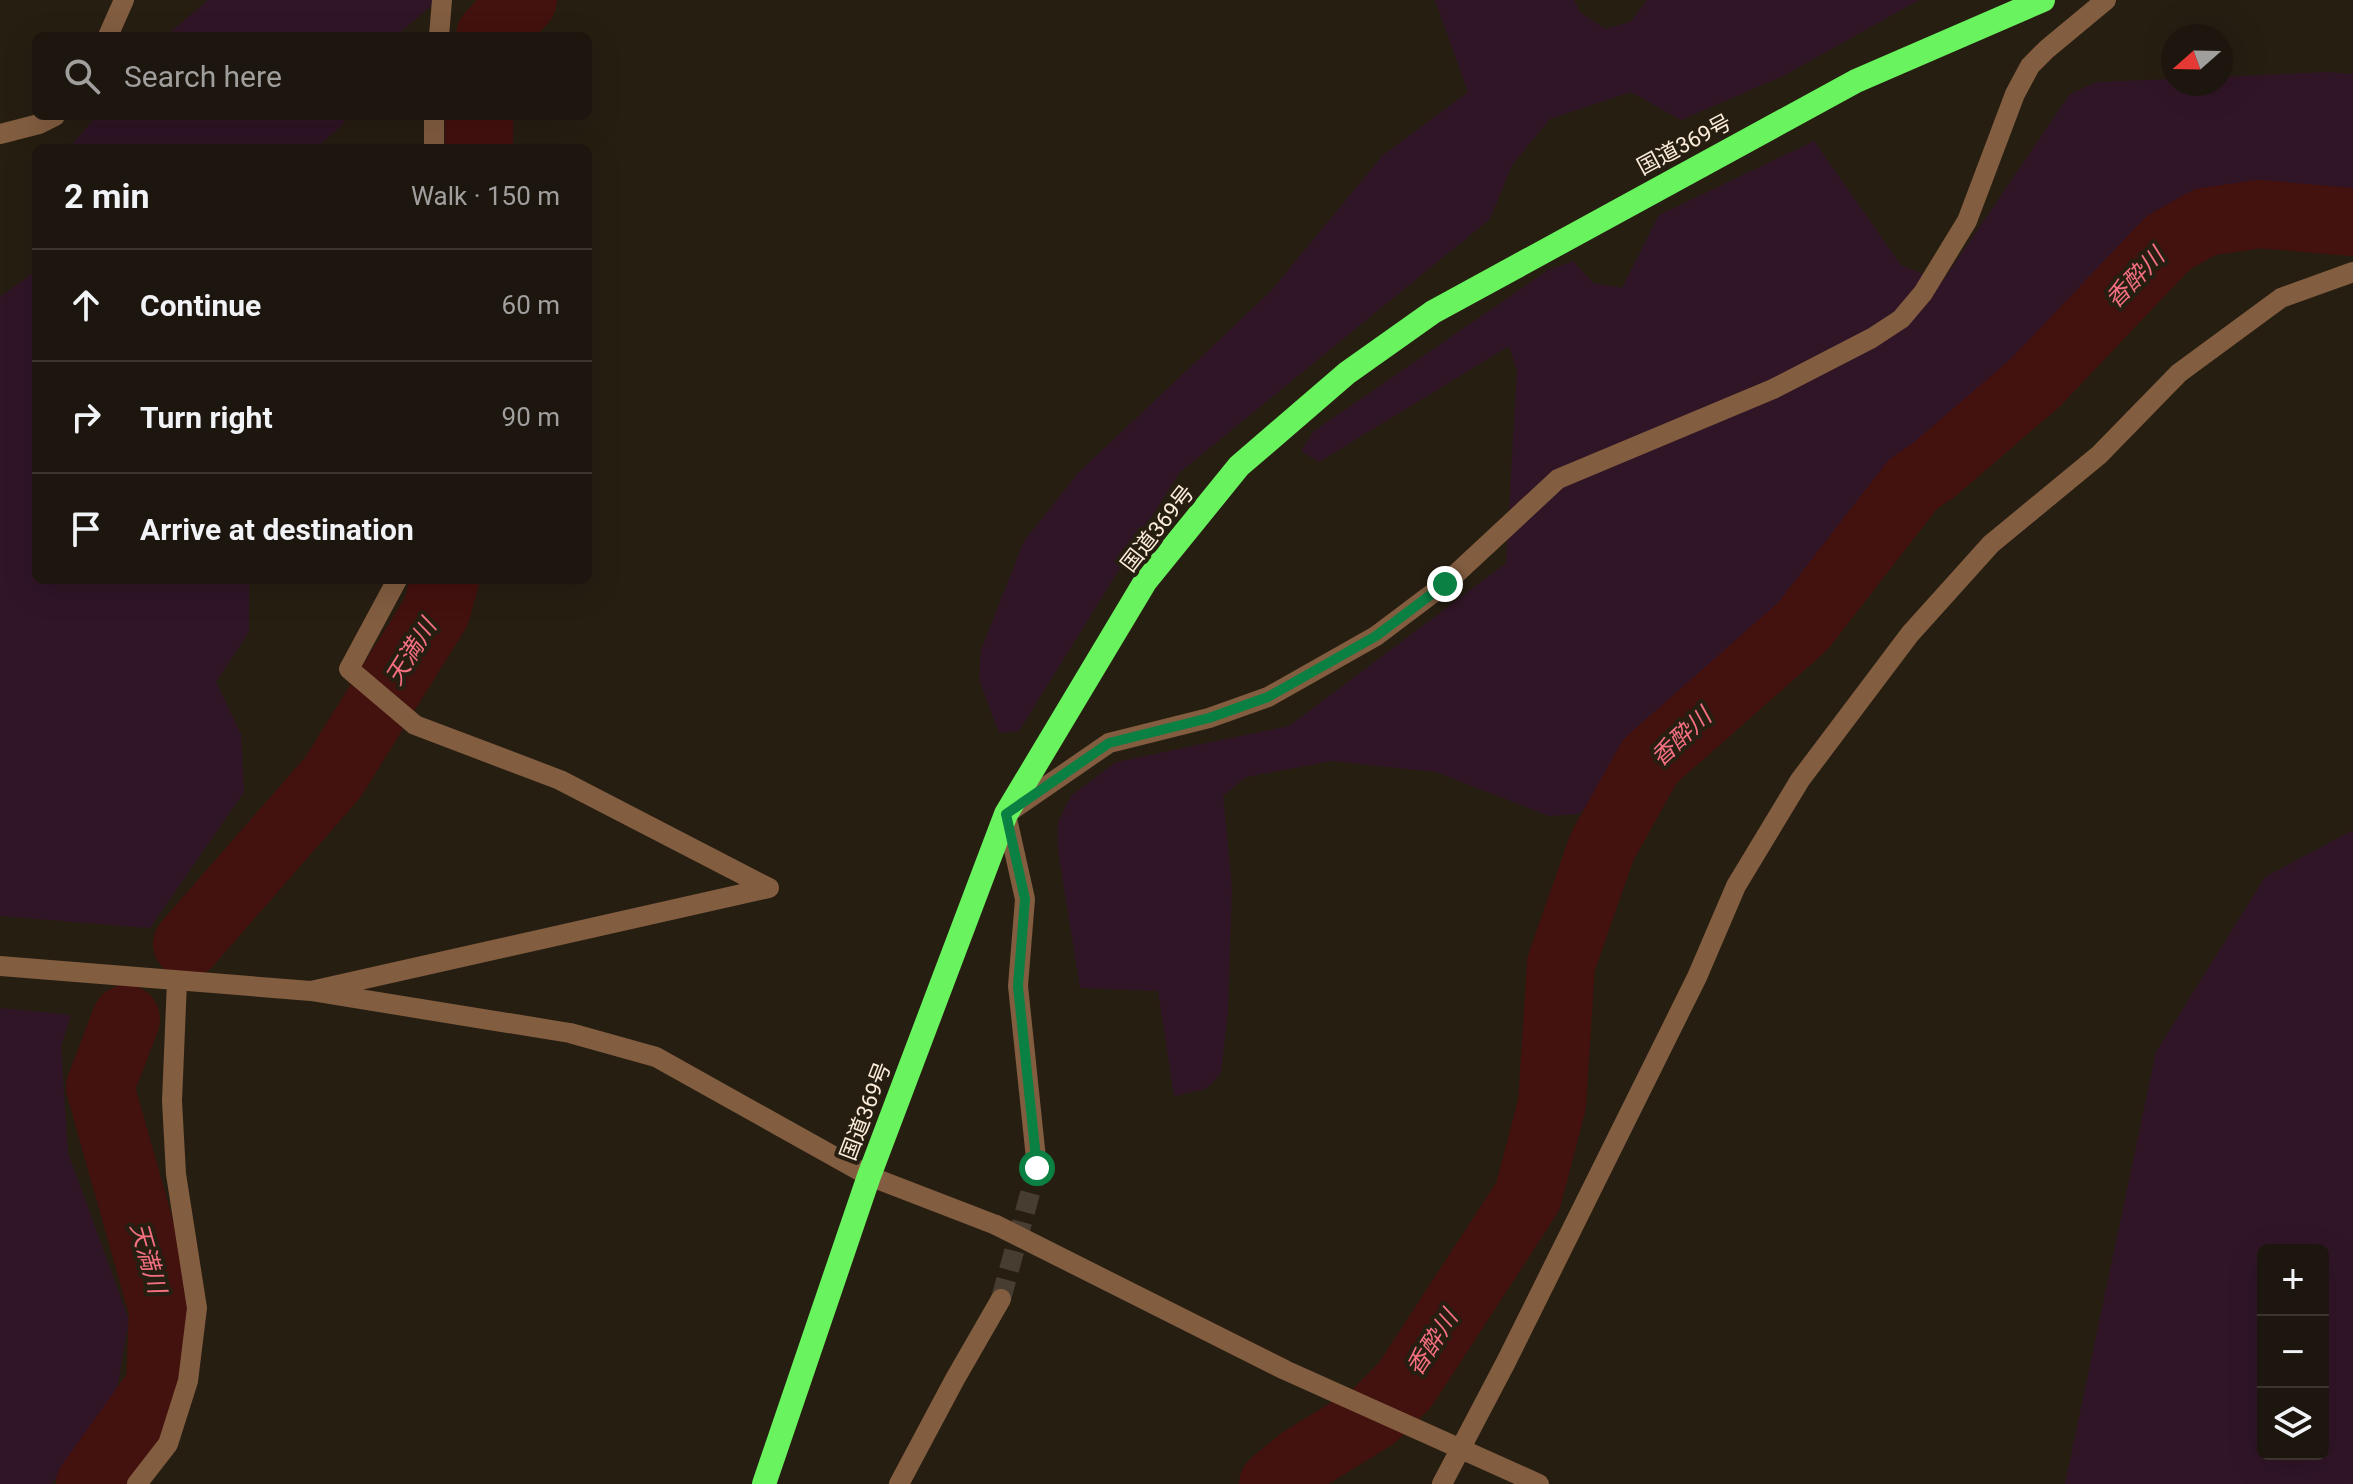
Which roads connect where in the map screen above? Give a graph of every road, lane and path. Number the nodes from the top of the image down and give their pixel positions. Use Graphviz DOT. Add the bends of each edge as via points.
graph roads {
  1 [pos="124,0"];
  2 [pos="442,0"];
  3 [pos="2043,0"];
  4 [pos="2106,0"];
  5 [pos="110,32"];
  6 [pos="439,32"];
  7 [pos="47,120"];
  8 [pos="434,120"];
  9 [pos="0,134"];
  10 [pos="434,144"];
  11 [pos="2353,272"];
  12 [pos="395,584"];
  13 [pos="1006,814"];
  14 [pos="0,966"];
  15 [pos="177,981"];
  16 [pos="311,991"];
  17 [pos="1037,1168"];
  18 [pos="869,1176"];
  19 [pos="1001,1299"];
  20 [pos="137,1484"];
  21 [pos="764,1484"];
  22 [pos="899,1484"];
  23 [pos="1442,1484"];
  24 [pos="1539,1484"];
  1 -- 5 [label="street"];
  2 -- 6 [label="street"];
  3 -- 13 [label="highway, 国道369号" via="1856,81 1433,312 1347,373 1239,466 1145,582"];
  4 -- 13 [label="street" via="2030,66 1967,221 1901,319 1773,389 1558,479 1445,584 1376,636 1268,697 1109,743"];
  7 -- 9 [label="street"];
  8 -- 10 [label="street"];
  11 -- 23 [label="street" via="2281,298 2179,373 2099,455 1991,544 1910,634 1800,780 1736,886 1697,977"];
  12 -- 16 [label="street" via="349,669 415,725 560,780 769,888"];
  13 -- 17 [label="street" via="1025,899 1018,986"];
  13 -- 18 [label="highway, 国道369号"];
  14 -- 15 [label="street"];
  15 -- 16 [label="street"];
  15 -- 20 [label="street" via="173,1130 197,1308 188,1381 168,1444"];
  16 -- 18 [label="street" via="570,1033 656,1057"];
  18 -- 21 [label="highway, 国道369号"];
  18 -- 24 [label="street, bridge" via="996,1225 1285,1370"];
  19 -- 22 [label="street"];
}
